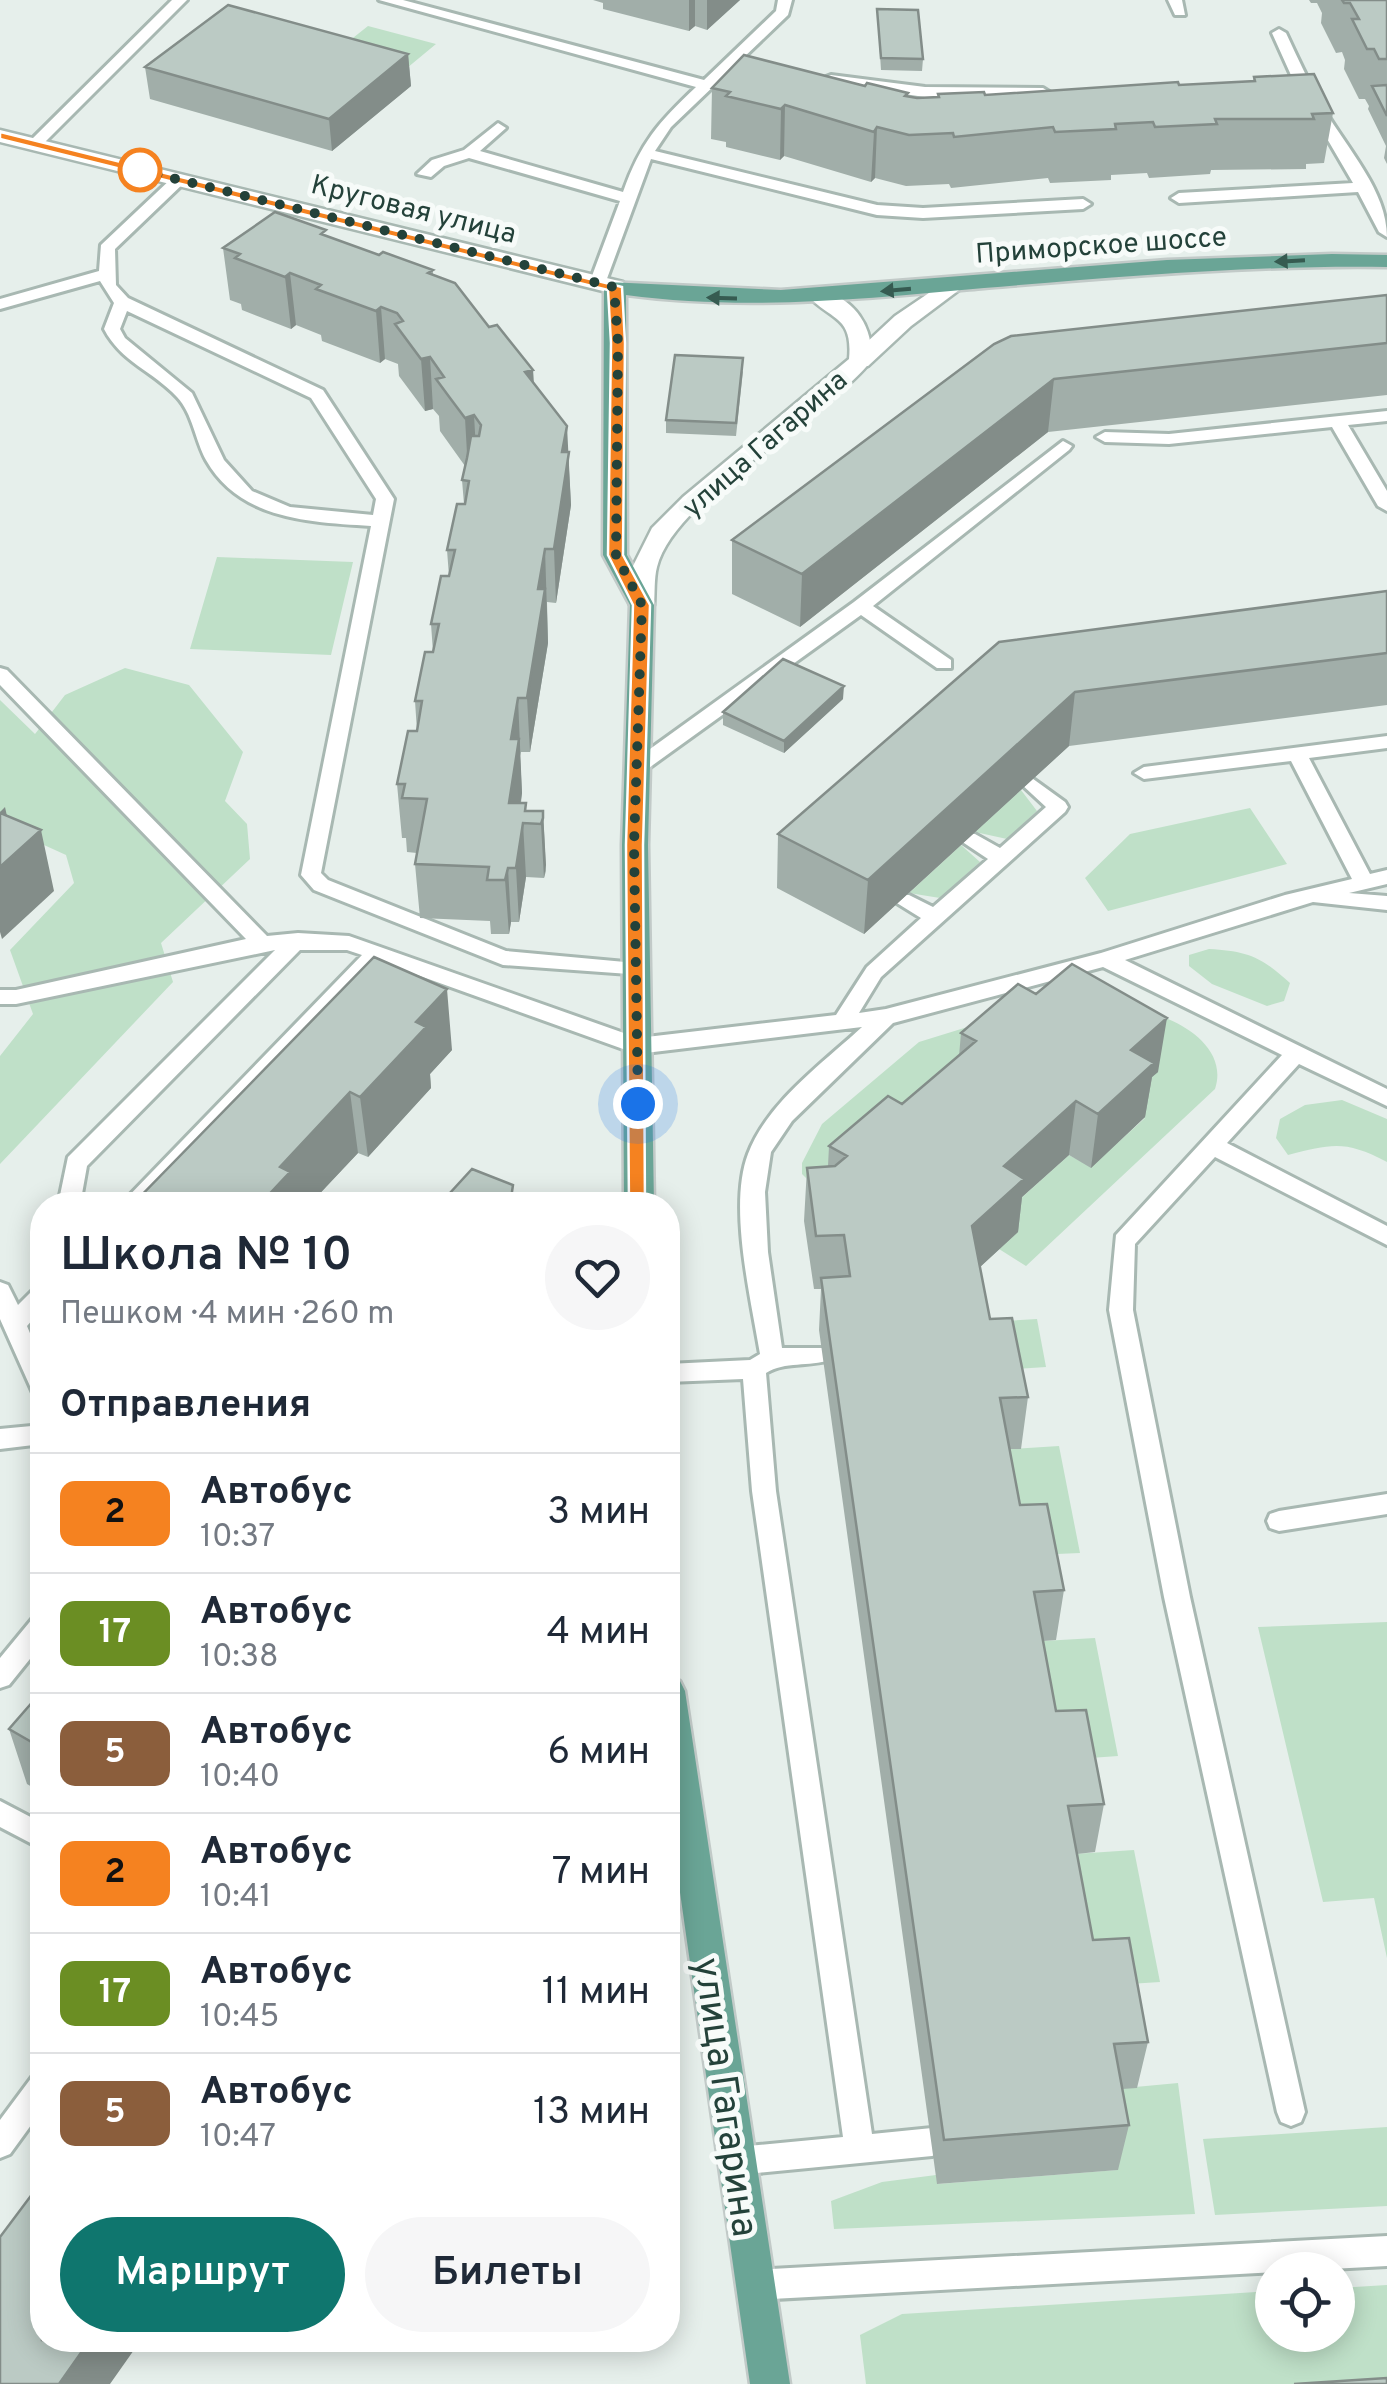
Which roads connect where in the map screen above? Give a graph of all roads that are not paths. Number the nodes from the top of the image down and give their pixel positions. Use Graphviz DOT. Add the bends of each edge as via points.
graph roads {
  1 [pos="180,0"];
  2 [pos="386,0"];
  3 [pos="785,0"];
  4 [pos="1279,33"];
  5 [pos="735,58"];
  6 [pos="752,62"];
  7 [pos="822,78"];
  8 [pos="1297,80"];
  9 [pos="1278,81"];
  10 [pos="706,85"];
  11 [pos="1056,92"];
  12 [pos="498,128"];
  13 [pos="0,136"];
  14 [pos="34,145"];
  15 [pos="645,153"];
  16 [pos="469,154"];
  17 [pos="424,174"];
  18 [pos="179,180"];
  19 [pos="1366,188"];
  20 [pos="627,198"];
  21 [pos="1179,198"];
  22 [pos="1083,204"];
  23 [pos="1387,232"];
  24 [pos="1387,261"];
  25 [pos="108,274"];
  26 [pos="606,285"];
  27 [pos="950,285"];
  28 [pos="819,296"];
  29 [pos="122,302"];
  30 [pos="0,304"];
  31 [pos="860,361"];
  32 [pos="1387,416"];
  33 [pos="1337,421"];
  34 [pos="1105,437"];
  35 [pos="1063,446"];
  36 [pos="1387,506"];
  37 [pos="380,520"];
  38 [pos="642,605"];
  39 [pos="860,606"];
  40 [pos="944,664"];
  41 [pos="0,674"];
  42 [pos="1387,742"];
  43 [pos="1297,753"];
  44 [pos="639,766"];
  45 [pos="1144,773"];
  46 [pos="1029,782"];
  47 [pos="968,839"];
  48 [pos="1002,858"];
  49 [pos="1387,877"];
  50 [pos="1364,880"];
  51 [pos="902,900"];
  52 [pos="1292,900"];
  53 [pos="1387,903"];
  54 [pos="936,917"];
  55 [pos="298,940"];
  56 [pos="262,943"];
  57 [pos="377,953"];
  58 [pos="1105,958"];
  59 [pos="636,970"];
  60 [pos="0,996"];
  61 [pos="886,1017"];
  62 [pos="843,1021"];
  63 [pos="637,1046"];
  64 [pos="1296,1054"];
  65 [pos="1387,1098"];
  66 [pos="1213,1146"];
  67 [pos="71,1192"];
  68 [pos="143,1192"];
  69 [pos="638,1192"];
  70 [pos="1387,1236"];
  71 [pos="0,1291"];
  72 [pos="30,1308"];
  73 [pos="14,1324"];
  74 [pos="822,1354"];
  75 [pos="30,1361"];
  76 [pos="763,1363"];
  77 [pos="680,1373"];
  78 [pos="30,1436"];
  79 [pos="0,1439"];
  80 [pos="1387,1504"];
  81 [pos="1279,1521"];
  82 [pos="30,1640"];
  83 [pos="0,1676"];
  84 [pos="680,1773"];
  85 [pos="0,1813"];
  86 [pos="30,1830"];
  87 [pos="30,2103"];
  88 [pos="1291,2112"];
  89 [pos="932,2142"];
  90 [pos="0,2144"];
  91 [pos="860,2148"];
  92 [pos="736,2160"];
  93 [pos="1387,2252"];
  94 [pos="755,2285"];
  95 [pos="770,2384"];
  1 -- 14 [label="lane"];
  2 -- 10 [label="lane"];
  3 -- 5 [label="lane" via="783,12"];
  4 -- 8 [label="lane"];
  5 -- 6 [label="lane"];
  5 -- 10 [label="lane"];
  7 -- 11 [label="lane" via="925,92"];
  8 -- 9 [label="lane"];
  8 -- 19 [label="lane"];
  10 -- 15 [label="lane"];
  12 -- 16 [label="lane"];
  13 -- 14 [label="street, Круговая улица"];
  14 -- 18 [label="street, Круговая улица"];
  15 -- 20 [label="lane"];
  15 -- 22 [label="lane" via="876,210"];
  16 -- 17 [label="lane"];
  16 -- 20 [label="lane"];
  18 -- 25 [label="lane" via="108,248"];
  18 -- 26 [label="street, Круговая улица"];
  19 -- 21 [label="lane"];
  19 -- 23 [label="lane"];
  20 -- 26 [label="lane"];
  24 -- 27 [label="main road, Приморское шоссе, one-way" via="1328,259"];
  25 -- 29 [label="lane" via="108,286"];
  25 -- 30 [label="lane"];
  28 -- 26 [label="main road, Круговая улица, one-way" via="737,299"];
  26 -- 38 [label="main road, улица Гагарина" via="618,343 616,555"];
  27 -- 28 [label="main road, Приморское шоссе, one-way"];
  27 -- 31 [label="street"];
  28 -- 31 [label="street, улица Гагарина" via="852,318 864,338"];
  29 -- 37 [label="lane" via="316,394 384,499"];
  29 -- 37 [label="lane" via="112,329 120,348 183,392 217,465 244,495 289,514"];
  31 -- 38 [label="street, улица Гагарина" via="661,533 645,566"];
  32 -- 33 [label="lane"];
  33 -- 34 [label="lane" via="1169,440"];
  33 -- 36 [label="lane"];
  35 -- 39 [label="lane"];
  37 -- 59 [label="lane" via="311,874 321,885 503,958"];
  38 -- 44 [label="main road, улица Гагарина"];
  39 -- 40 [label="lane"];
  39 -- 44 [label="lane"];
  41 -- 56 [label="lane"];
  42 -- 43 [label="lane"];
  43 -- 45 [label="lane"];
  43 -- 50 [label="lane"];
  44 -- 59 [label="main road, улица Гагарина"];
  46 -- 48 [label="lane" via="1058,808"];
  47 -- 48 [label="lane"];
  48 -- 54 [label="lane"];
  49 -- 50 [label="lane"];
  50 -- 52 [label="lane"];
  51 -- 54 [label="lane"];
  52 -- 53 [label="lane"];
  52 -- 58 [label="lane"];
  54 -- 62 [label="lane" via="874,972"];
  55 -- 56 [label="lane"];
  55 -- 57 [label="lane" via="348,943"];
  55 -- 67 [label="lane" via="76,1162"];
  56 -- 60 [label="lane"];
  57 -- 63 [label="lane"];
  57 -- 68 [label="lane"];
  58 -- 61 [label="lane"];
  58 -- 64 [label="lane"];
  59 -- 63 [label="main road, улица Гагарина"];
  61 -- 62 [label="lane"];
  61 -- 76 [label="lane" via="780,1120 757,1155 752,1199"];
  62 -- 63 [label="lane"];
  63 -- 69 [label="main road, улица Гагарина"];
  64 -- 65 [label="lane"];
  64 -- 66 [label="lane"];
  66 -- 70 [label="lane"];
  66 -- 88 [label="lane" via="1124,1241 1120,1310"];
  71 -- 73 [label="lane"];
  72 -- 73 [label="lane"];
  73 -- 75 [label="lane"];
  74 -- 76 [label="lane"];
  76 -- 77 [label="lane"];
  76 -- 91 [label="lane" via="764,1490"];
  78 -- 79 [label="lane"];
  80 -- 81 [label="lane"];
  82 -- 83 [label="lane"];
  84 -- 92 [label="main road, улица Гагарина"];
  85 -- 86 [label="lane"];
  87 -- 90 [label="lane"];
  89 -- 91 [label="lane"];
  91 -- 92 [label="lane"];
  92 -- 94 [label="main road, улица Гагарина"];
  93 -- 94 [label="lane"];
  94 -- 95 [label="main road, улица Гагарина"];
}
